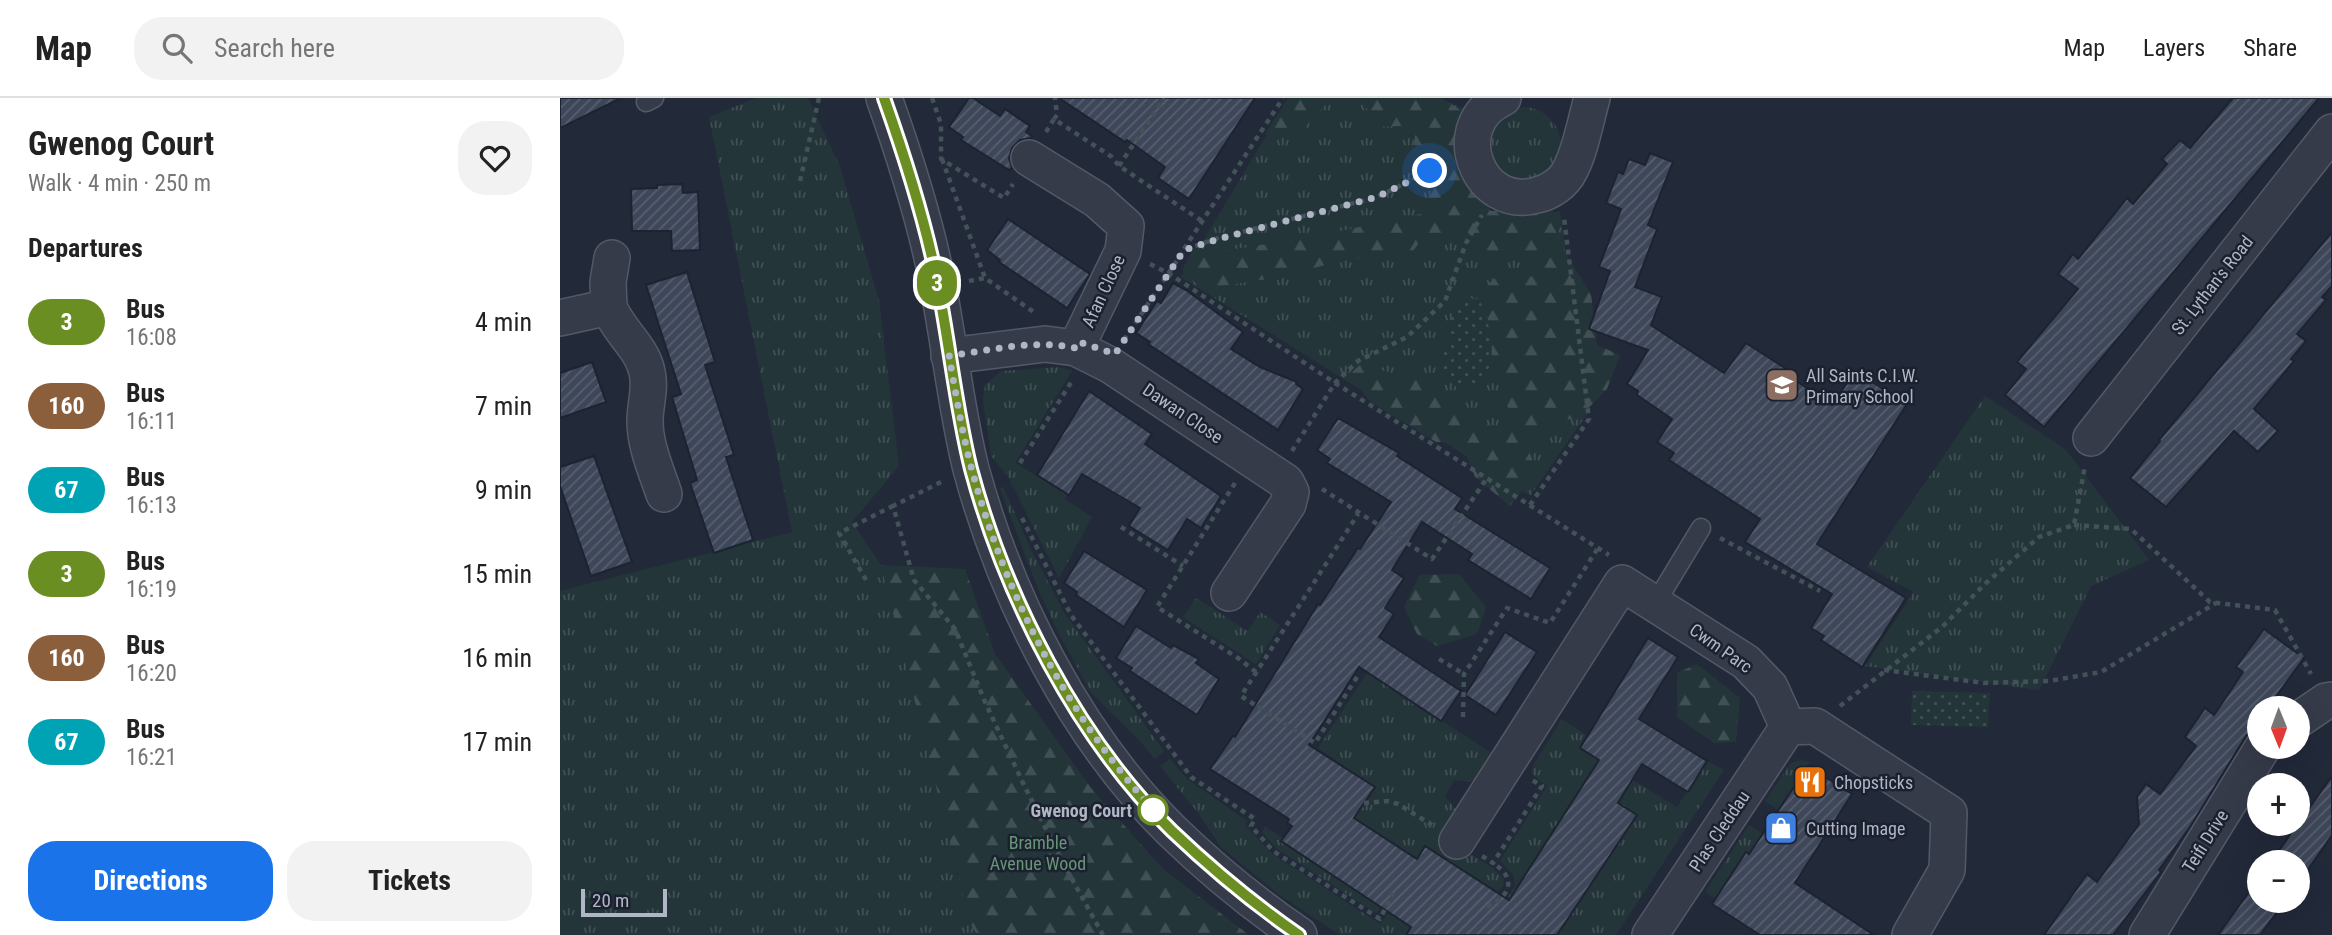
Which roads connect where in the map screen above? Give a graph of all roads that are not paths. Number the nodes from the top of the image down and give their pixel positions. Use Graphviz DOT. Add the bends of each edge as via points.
graph roads {
  1 [pos="884,98"];
  2 [pos="1503,98"];
  3 [pos="1592,98"];
  4 [pos="2332,132"];
  5 [pos="1029,158"];
  6 [pos="612,258"];
  7 [pos="609,307"];
  8 [pos="560,318"];
  9 [pos="1082,350"];
  10 [pos="949,356"];
  11 [pos="2091,438"];
  12 [pos="664,494"];
  13 [pos="1701,528"];
  14 [pos="1229,593"];
  15 [pos="1655,604"];
  16 [pos="2329,700"];
  17 [pos="2310,712"];
  18 [pos="1802,727"];
  19 [pos="2255,760"];
  20 [pos="1445,834"];
  21 [pos="1657,933"];
  22 [pos="1299,935"];
  23 [pos="1910,935"];
  24 [pos="2147,935"];
  1 -- 10 [label="street" via="917,199"];
  2 -- 3 [label="street" via="1482,113 1471,146 1485,176 1511,196 1528,198 1560,184 1570,170"];
  4 -- 11 [label="street, St. Lythan's Road"];
  5 -- 9 [label="street, Afan Close" via="1097,200 1126,226 1124,251"];
  6 -- 7 [label="street"];
  7 -- 8 [label="street"];
  7 -- 12 [label="street" via="648,373 646,440"];
  9 -- 10 [label="street, Dawan Close" via="1045,344"];
  9 -- 14 [label="street, Dawan Close" via="1286,482 1291,492 1288,504"];
  10 -- 22 [label="street" via="972,470 994,540 1023,611 1084,722 1171,830"];
  13 -- 15 [label="lane"];
  15 -- 18 [label="street, Cwm Parc" via="1746,662"];
  15 -- 20 [label="street, Cwm Parc" via="1622,583"];
  16 -- 17 [label="street"];
  18 -- 21 [label="street, Plas Cleddau"];
  18 -- 23 [label="street" via="1949,813 1947,870"];
  19 -- 24 [label="street, Teifi Drive"];
}
